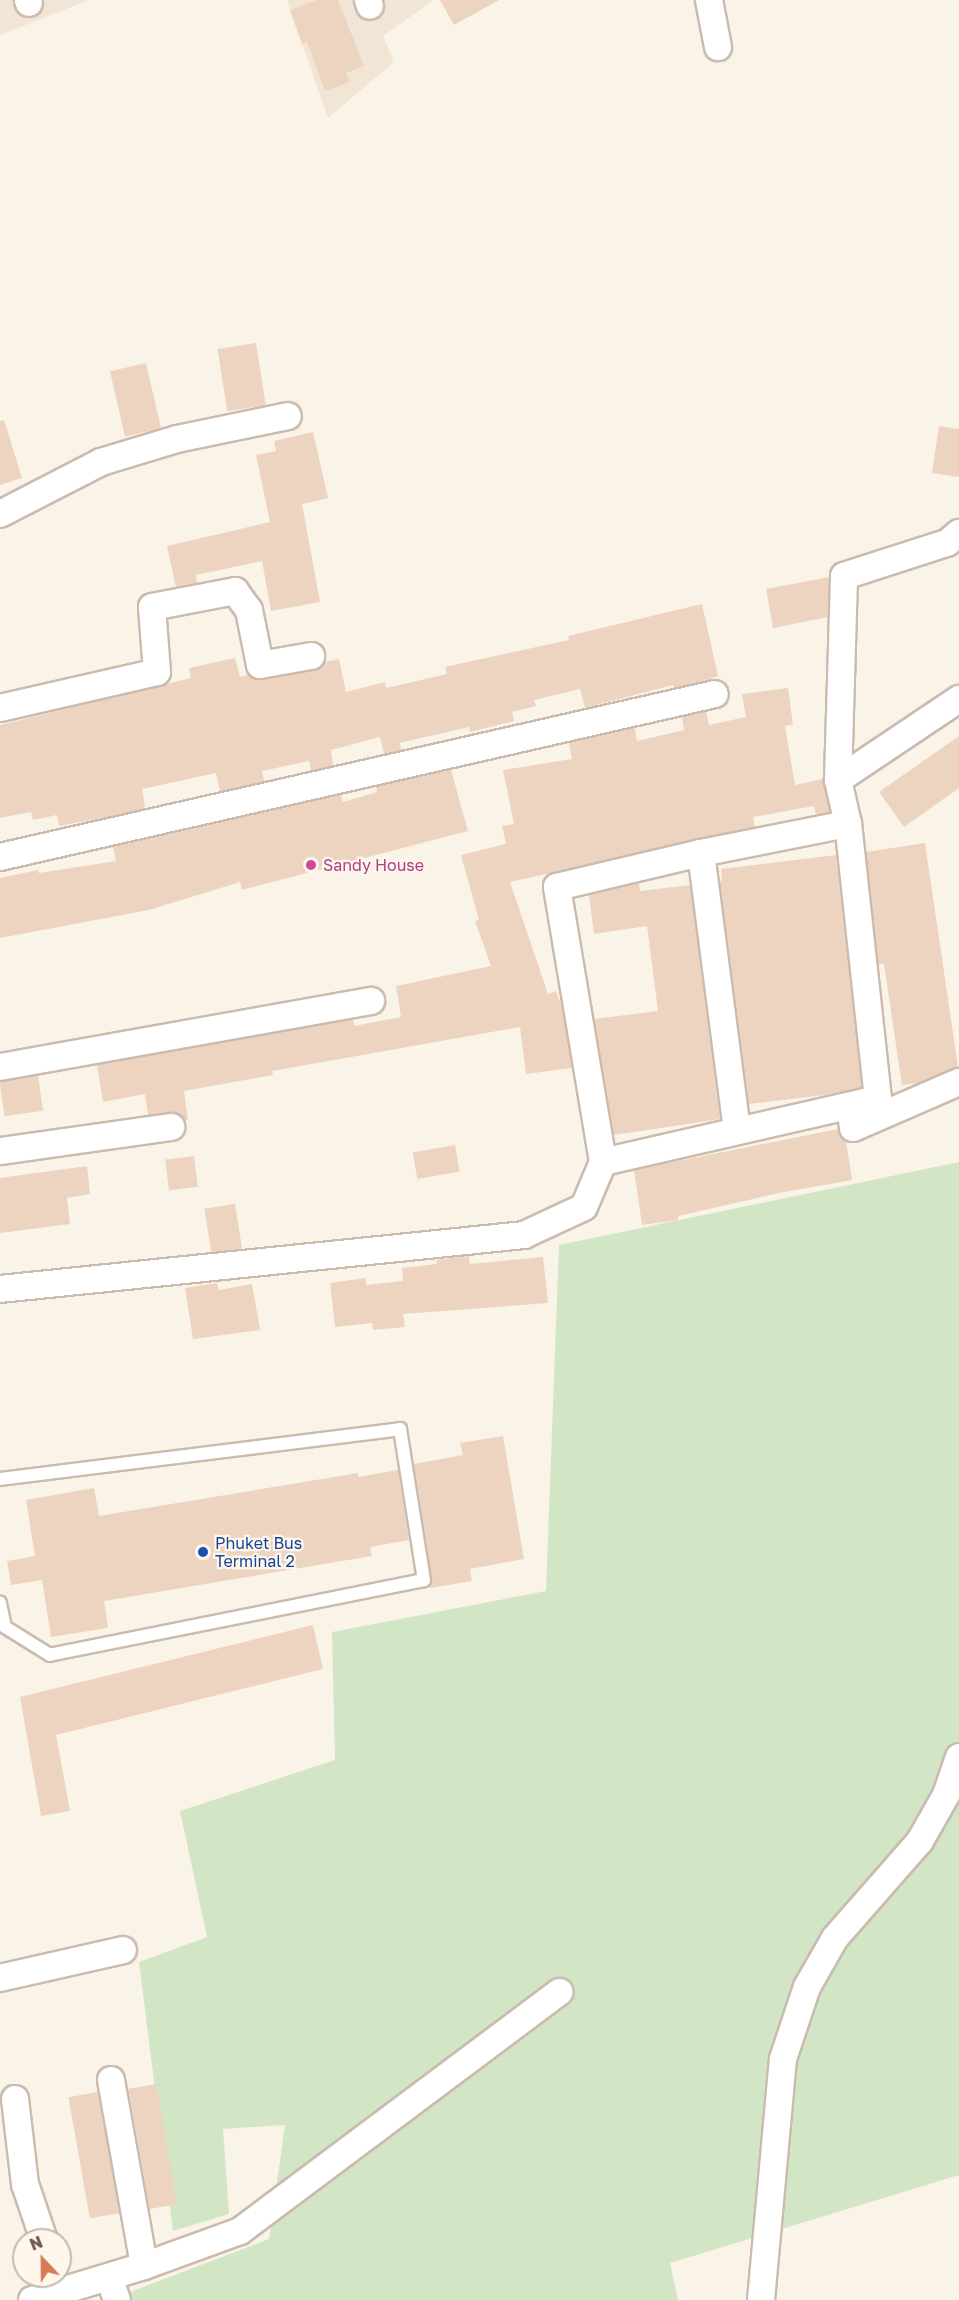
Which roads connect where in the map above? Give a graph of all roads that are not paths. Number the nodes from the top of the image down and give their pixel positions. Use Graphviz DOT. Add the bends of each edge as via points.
graph roads {
  1 [pos="709,0"];
  2 [pos="718,47"];
  3 [pos="288,416"];
  4 [pos="0,514"];
  5 [pos="959,533"];
  6 [pos="310,656"];
  7 [pos="716,694"];
  8 [pos="959,699"];
  9 [pos="0,708"];
  10 [pos="838,780"];
  11 [pos="848,824"];
  12 [pos="701,853"];
  13 [pos="0,857"];
  14 [pos="371,1001"];
  15 [pos="0,1067"];
  16 [pos="959,1082"];
  17 [pos="850,1106"];
  18 [pos="171,1127"];
  19 [pos="737,1131"];
  20 [pos="0,1151"];
  21 [pos="603,1162"];
  22 [pos="0,1288"];
  23 [pos="0,1479"];
  24 [pos="0,1603"];
  25 [pos="959,1757"];
  26 [pos="123,1950"];
  27 [pos="0,1978"];
  28 [pos="560,1992"];
  29 [pos="111,2080"];
  30 [pos="15,2099"];
  31 [pos="40,2228"];
  32 [pos="144,2266"];
  33 [pos="72,2285"];
  34 [pos="52,2288"];
  35 [pos="113,2288"];
  36 [pos="32,2300"];
  37 [pos="761,2300"];
  1 -- 2 [label="street"];
  3 -- 4 [label="street" via="177,439 100,462"];
  5 -- 10 [label="street" via="947,543 844,576"];
  6 -- 9 [label="street" via="260,665 249,610 235,591 152,607 157,672"];
  7 -- 13 [label="street"];
  8 -- 10 [label="street"];
  10 -- 11 [label="street"];
  11 -- 12 [label="street"];
  11 -- 17 [label="street" via="878,1099"];
  12 -- 19 [label="street"];
  12 -- 21 [label="street" via="557,887"];
  14 -- 15 [label="street"];
  16 -- 17 [label="street" via="853,1128"];
  17 -- 19 [label="street"];
  18 -- 20 [label="street"];
  19 -- 21 [label="street"];
  21 -- 22 [label="street" via="584,1207 524,1235"];
  23 -- 24 [label="lane" via="400,1429 424,1580 50,1655 5,1627"];
  25 -- 37 [label="street" via="946,1795 920,1841 835,1938 807,1987 783,2059"];
  26 -- 27 [label="street"];
  28 -- 32 [label="street" via="240,2231"];
  29 -- 32 [label="street"];
  30 -- 31 [label="street" via="25,2184"];
  32 -- 35 [label="street"];
  33 -- 35 [label="street"];
  34 -- 36 [label="street"];
}
